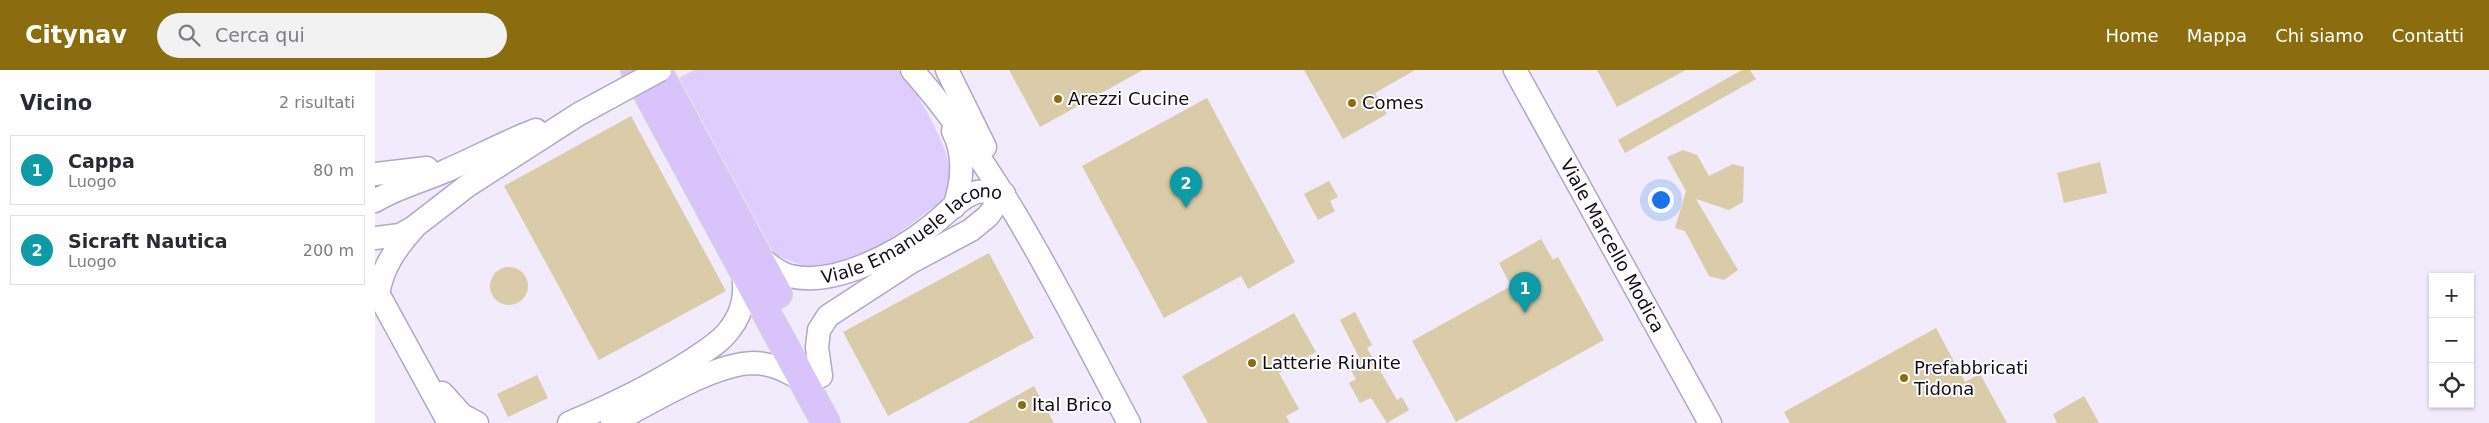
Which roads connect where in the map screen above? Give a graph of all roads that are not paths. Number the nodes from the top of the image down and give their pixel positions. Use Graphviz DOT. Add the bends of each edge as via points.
graph roads {
  1 [pos="635,70"];
  2 [pos="659,70"];
  3 [pos="912,70"];
  4 [pos="947,70"];
  5 [pos="1515,70"];
  6 [pos="935,96"];
  7 [pos="579,114"];
  8 [pos="508,140"];
  9 [pos="375,174"];
  10 [pos="1003,194"];
  11 [pos="375,201"];
  12 [pos="954,207"];
  13 [pos="414,227"];
  14 [pos="971,230"];
  15 [pos="375,238"];
  16 [pos="1030,240"];
  17 [pos="750,263"];
  18 [pos="377,291"];
  19 [pos="417,365"];
  20 [pos="812,379"];
  21 [pos="605,419"];
  22 [pos="449,423"];
  23 [pos="477,423"];
  24 [pos="569,423"];
  25 [pos="826,423"];
  26 [pos="847,423"];
  27 [pos="1129,423"];
  28 [pos="1710,423"];
  1 -- 17 [label="main road"];
  2 -- 7 [label="street, bridge"];
  2 -- 17 [label="main road"];
  3 -- 6 [label="street"];
  4 -- 10 [label="street" via="983,140"];
  5 -- 28 [label="street, Viale Marcello Modica"];
  6 -- 10 [label="street"];
  6 -- 12 [label="street" via="956,136 961,158 962,179"];
  7 -- 8 [label="street"];
  7 -- 13 [label="street" via="467,186"];
  8 -- 9 [label="street" via="419,170"];
  8 -- 11 [label="street"];
  10 -- 12 [label="street, Viale Emanuele Iacono" via="978,192"];
  10 -- 14 [label="street, Viale Emanuele Iacono" via="988,216"];
  10 -- 16 [label="street"];
  12 -- 17 [label="street, Viale Emanuele Iacono" via="895,251 847,272 815,277 791,276"];
  13 -- 15 [label="street" via="400,235"];
  13 -- 18 [label="street" via="388,261"];
  14 -- 16 [label="street" via="1000,226"];
  14 -- 20 [label="street, Viale Emanuele Iacono" via="911,262 828,316 819,330"];
  16 -- 27 [label="street"];
  17 -- 20 [label="main road"];
  17 -- 21 [label="street" via="742,307 730,330"];
  18 -- 19 [label="street"];
  19 -- 22 [label="street"];
  19 -- 23 [label="street" via="462,415"];
  20 -- 21 [label="street" via="777,367 742,364"];
  20 -- 25 [label="main road"];
  20 -- 26 [label="main road"];
  21 -- 24 [label="street"];
}
